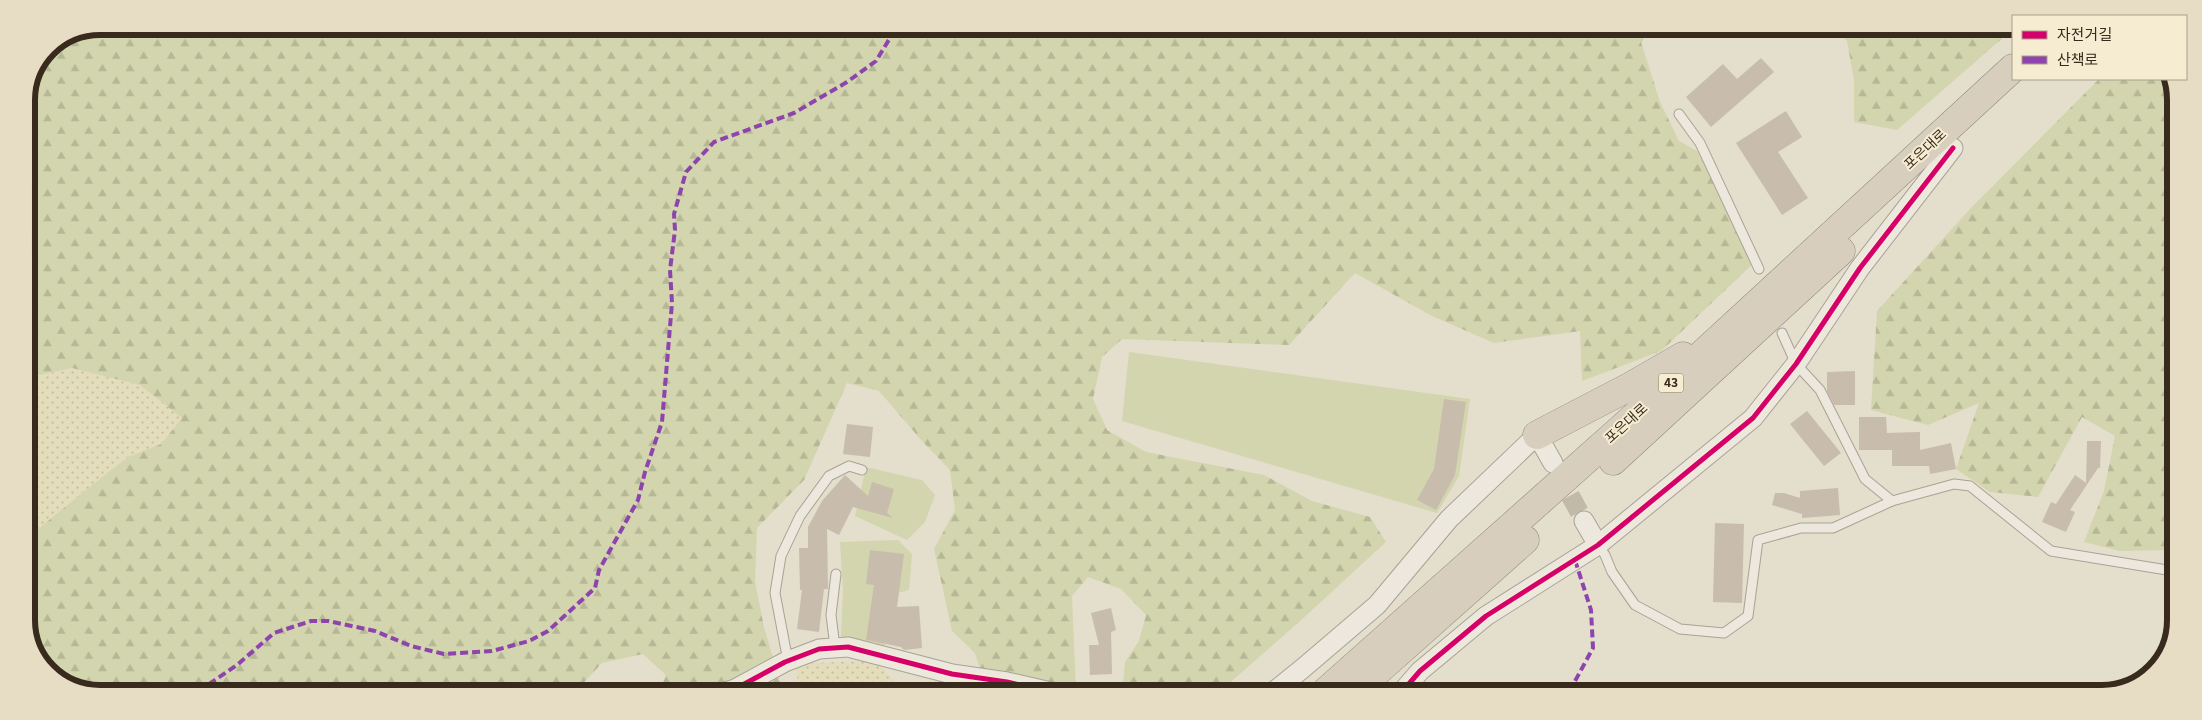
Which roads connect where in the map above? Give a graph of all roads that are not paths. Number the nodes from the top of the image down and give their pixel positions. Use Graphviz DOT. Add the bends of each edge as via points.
graph roads {
  1 [pos="2012,69"];
  2 [pos="2028,80"];
  3 [pos="1679,114"];
  4 [pos="1953,148"];
  5 [pos="1759,269"];
  6 [pos="1750,309"];
  7 [pos="1782,333"];
  8 [pos="1796,364"];
  9 [pos="1537,435"];
  10 [pos="1553,463"];
  11 [pos="862,470"];
  12 [pos="1892,501"];
  13 [pos="1584,521"];
  14 [pos="1598,545"];
  15 [pos="2167,570"];
  16 [pos="836,574"];
  17 [pos="834,647"];
  18 [pos="788,661"];
  19 [pos="739,685"];
  20 [pos="1020,685"];
  21 [pos="1282,685"];
  22 [pos="1333,685"];
  23 [pos="1361,685"];
  24 [pos="1408,685"];
  1 -- 6 [label="highway, 포은대로 / 43"];
  2 -- 4 [label="highway, 포은대로 / 43"];
  3 -- 5 [label="lane" via="1700,143"];
  4 -- 8 [label="street" via="1860,268"];
  4 -- 23 [label="highway, 포은대로 / 43" via="1661,419"];
  6 -- 9 [label="highway" via="1687,354"];
  6 -- 22 [label="highway, 포은대로 / 43" via="1624,426"];
  7 -- 8 [label="lane"];
  8 -- 12 [label="lane" via="1820,390 1865,479"];
  8 -- 14 [label="street" via="1752,418"];
  9 -- 10 [label="street"];
  9 -- 21 [label="street" via="1449,519 1377,605"];
  11 -- 18 [label="lane" via="849,466 829,476 800,516 781,556 775,593"];
  12 -- 14 [label="lane" via="1832,528 1801,528 1758,540 1748,616 1724,633 1680,629 1635,605"];
  12 -- 15 [label="lane" via="1954,484 1970,486 2051,551"];
  13 -- 14 [label="street"];
  14 -- 24 [label="street" via="1486,616"];
  16 -- 17 [label="lane" via="831,615"];
  17 -- 18 [label="street"];
  17 -- 20 [label="street" via="848,646 952,674"];
  18 -- 19 [label="street"];
}
